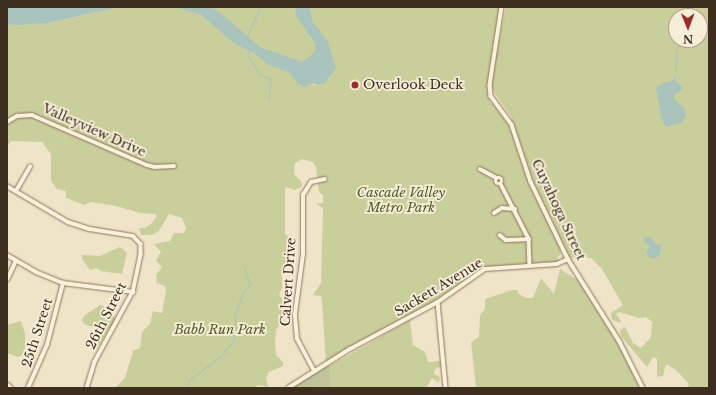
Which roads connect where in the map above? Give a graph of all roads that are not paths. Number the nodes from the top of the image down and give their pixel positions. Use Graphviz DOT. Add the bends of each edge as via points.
graph roads {
  1 [pos="502,7"];
  2 [pos="7,122"];
  3 [pos="174,166"];
  4 [pos="30,167"];
  5 [pos="480,169"];
  6 [pos="325,179"];
  7 [pos="7,186"];
  8 [pos="16,191"];
  9 [pos="515,208"];
  10 [pos="494,213"];
  11 [pos="500,235"];
  12 [pos="529,239"];
  13 [pos="7,254"];
  14 [pos="568,259"];
  15 [pos="16,261"];
  16 [pos="530,265"];
  17 [pos="7,280"];
  18 [pos="63,283"];
  19 [pos="132,292"];
  20 [pos="438,302"];
  21 [pos="314,371"];
  22 [pos="7,384"];
  23 [pos="30,387"];
  24 [pos="11,388"];
  25 [pos="87,388"];
  26 [pos="288,388"];
  27 [pos="446,388"];
  28 [pos="643,388"];
  1 -- 14 [label="street, Cuyahoga Street" via="490,93 512,125 531,182"];
  2 -- 3 [label="street, Valleyview Drive" via="16,116 32,115 147,165"];
  4 -- 8 [label="street"];
  5 -- 9 [label="street" via="497,178 496,183 501,184"];
  6 -- 21 [label="street, Calvert Drive" via="311,182 302,195 303,254 295,314 297,339"];
  7 -- 8 [label="street"];
  8 -- 19 [label="street, 26th Street" via="68,222 90,229 134,236 140,242 142,252"];
  9 -- 10 [label="street" via="502,208"];
  9 -- 12 [label="street"];
  11 -- 12 [label="street" via="506,240"];
  12 -- 16 [label="street"];
  13 -- 15 [label="street"];
  14 -- 16 [label="street, Sackett Avenue" via="561,263"];
  14 -- 28 [label="street, Cuyahoga Street" via="620,342"];
  15 -- 17 [label="street"];
  15 -- 18 [label="street"];
  16 -- 20 [label="street, Sackett Avenue" via="485,269"];
  18 -- 19 [label="street"];
  18 -- 23 [label="street, 25th Street" via="46,346"];
  19 -- 25 [label="street, 26th Street" via="98,355"];
  20 -- 21 [label="street, Sackett Avenue"];
  20 -- 27 [label="street"];
  21 -- 26 [label="street, Sackett Avenue"];
  22 -- 24 [label="street"];
}
